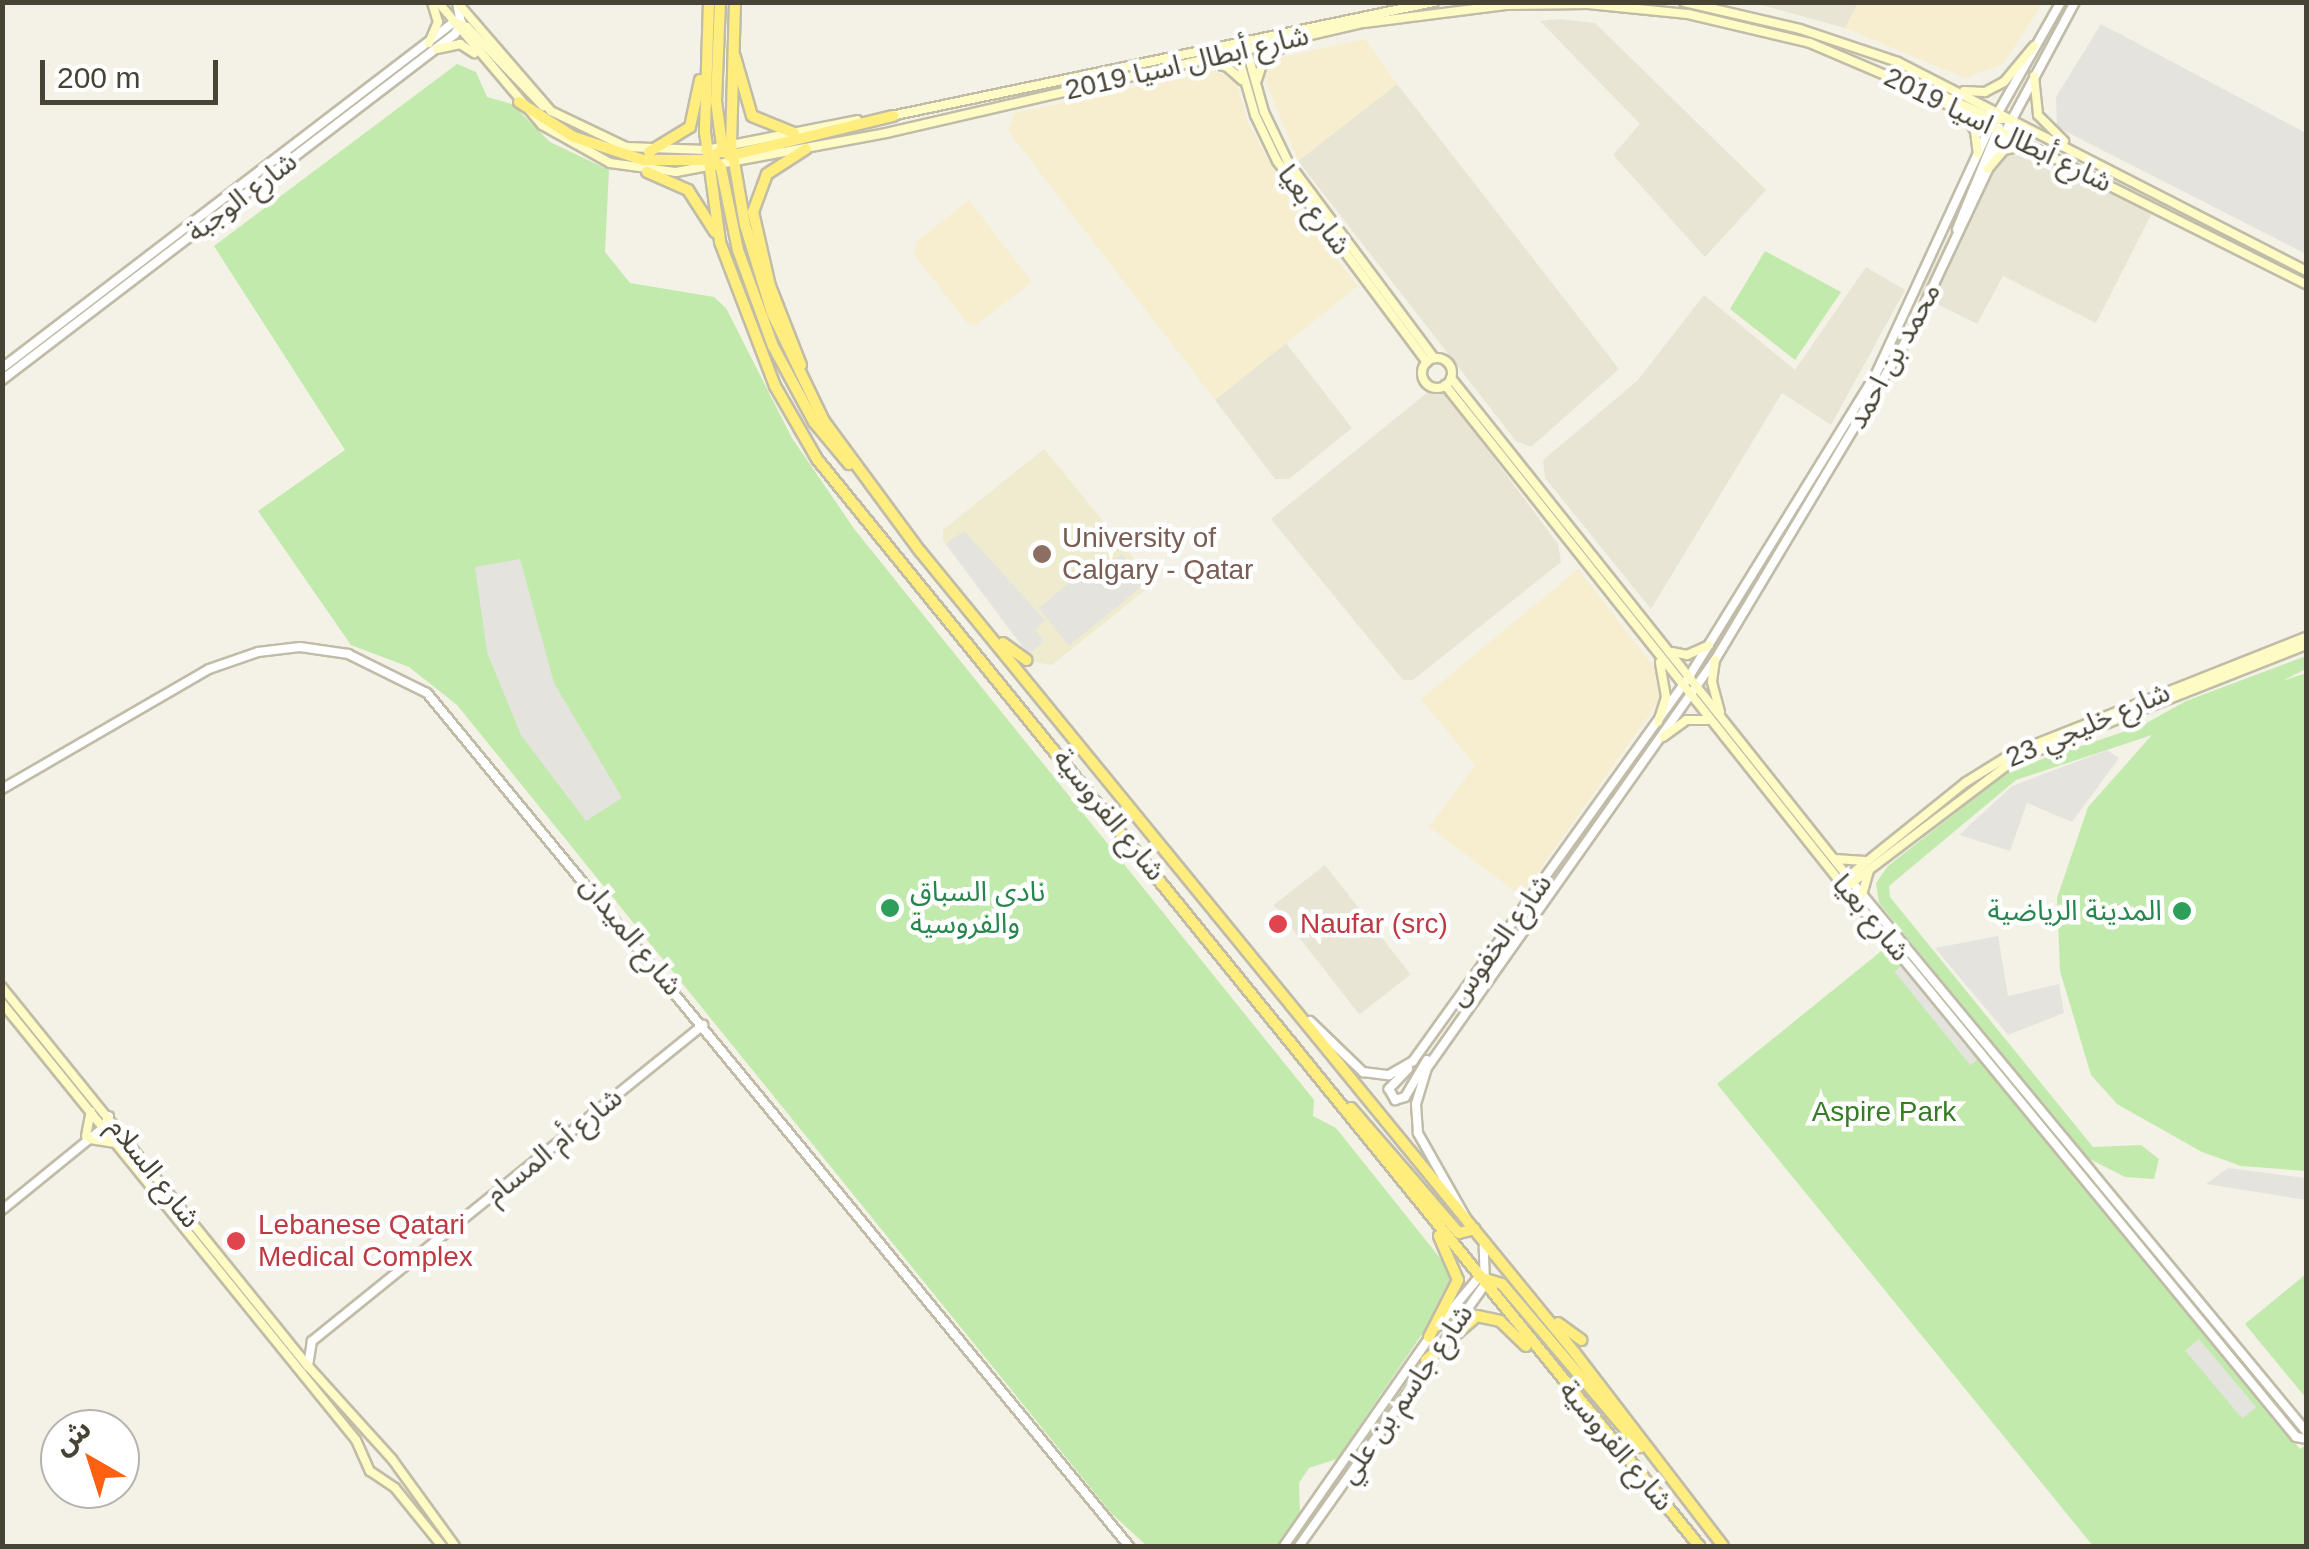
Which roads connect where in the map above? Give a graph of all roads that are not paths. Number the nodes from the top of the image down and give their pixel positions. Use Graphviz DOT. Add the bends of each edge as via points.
graph roads {
  1 [pos="435,2"];
  2 [pos="720,2"];
  3 [pos="735,2"];
  4 [pos="1434,2"];
  5 [pos="1684,2"];
  6 [pos="2061,2"];
  7 [pos="2076,2"];
  8 [pos="457,3"];
  9 [pos="709,6"];
  10 [pos="1364,23"];
  11 [pos="458,25"];
  12 [pos="1240,45"];
  13 [pos="433,46"];
  14 [pos="2032,49"];
  15 [pos="732,54"];
  16 [pos="1192,61"];
  17 [pos="490,68"];
  18 [pos="2034,76"];
  19 [pos="1904,83"];
  20 [pos="1245,84"];
  21 [pos="1955,90"];
  22 [pos="1257,92"];
  23 [pos="519,102"];
  24 [pos="1961,109"];
  25 [pos="551,111"];
  26 [pos="893,116"];
  27 [pos="2001,122"];
  28 [pos="794,133"];
  29 [pos="806,149"];
  30 [pos="2037,150"];
  31 [pos="649,152"];
  32 [pos="1978,154"];
  33 [pos="720,157"];
  34 [pos="2092,161"];
  35 [pos="1988,169"];
  36 [pos="647,172"];
  37 [pos="1958,233"];
  38 [pos="720,242"];
  39 [pos="2306,271"];
  40 [pos="2306,284"];
  41 [pos="1430,360"];
  42 [pos="2,368"];
  43 [pos="2,380"];
  44 [pos="1448,382"];
  45 [pos="808,392"];
  46 [pos="865,477"];
  47 [pos="920,551"];
  48 [pos="2306,637"];
  49 [pos="1708,645"];
  50 [pos="2306,645"];
  51 [pos="1654,650"];
  52 [pos="1672,652"];
  53 [pos="1026,660"];
  54 [pos="1715,660"];
  55 [pos="1690,676"];
  56 [pos="1682,686"];
  57 [pos="1698,687"];
  58 [pos="1691,698"];
  59 [pos="1710,721"];
  60 [pos="1658,722"];
  61 [pos="1727,725"];
  62 [pos="1663,737"];
  63 [pos="2,789"];
  64 [pos="1932,814"];
  65 [pos="1832,857"];
  66 [pos="1874,861"];
  67 [pos="1846,882"];
  68 [pos="1862,894"];
  69 [pos="2,987"];
  70 [pos="1286,996"];
  71 [pos="2,1003"];
  72 [pos="1948,1005"];
  73 [pos="704,1025"];
  74 [pos="1448,1035"];
  75 [pos="1413,1061"];
  76 [pos="1319,1077"];
  77 [pos="91,1111"];
  78 [pos="107,1122"];
  79 [pos="88,1138"];
  80 [pos="119,1146"];
  81 [pos="1417,1202"];
  82 [pos="2,1210"];
  83 [pos="1474,1228"];
  84 [pos="1484,1279"];
  85 [pos="1468,1288"];
  86 [pos="1525,1294"];
  87 [pos="1476,1296"];
  88 [pos="2207,1323"];
  89 [pos="1429,1337"];
  90 [pos="287,1340"];
  91 [pos="1581,1340"];
  92 [pos="312,1341"];
  93 [pos="1426,1360"];
  94 [pos="308,1366"];
  95 [pos="1562,1382"];
  96 [pos="2306,1431"];
  97 [pos="2306,1440"];
  98 [pos="1663,1468"];
  99 [pos="442,1546"];
  100 [pos="455,1546"];
  101 [pos="1129,1546"];
  102 [pos="1284,1546"];
  103 [pos="1299,1546"];
  104 [pos="1699,1546"];
  105 [pos="1723,1546"];
  1 -- 11 [label="main road"];
  1 -- 13 [label="main road"];
  2 -- 33 [label="highway"];
  3 -- 15 [label="highway, شارع الفروسية"];
  4 -- 12 [label="main road, شارع أبطال اسيا 2019"];
  5 -- 21 [label="main road, شارع أبطال اسيا 2019" via="1847,43"];
  6 -- 14 [label="street"];
  7 -- 18 [label="street, محمد بن احمد"];
  8 -- 11 [label="street"];
  8 -- 25 [label="main road"];
  9 -- 31 [label="highway" via="690,127"];
  9 -- 33 [label="highway, شارع الفروسية"];
  10 -- 12 [label="main road, شارع أبطال اسيا 2019"];
  10 -- 19 [label="main road, شارع أبطال اسيا 2019" via="1506,5 1629,6 1771,31"];
  10 -- 22 [label="main road" via="1273,50 1258,68"];
  11 -- 13 [label="street, شارع الوجبة"];
  11 -- 17 [label="main road"];
  11 -- 25 [label="main road" via="527,96"];
  12 -- 16 [label="main road, شارع أبطال اسيا 2019"];
  12 -- 20 [label="main road, شارع بعيا"];
  12 -- 22 [label="main road, شارع بعيا"];
  12 -- 26 [label="main road, شارع أبطال اسيا 2019"];
  13 -- 17 [label="main road" via="460,44"];
  13 -- 42 [label="street, شارع الوجبة"];
  13 -- 43 [label="street, شارع الوجبة"];
  14 -- 21 [label="main road" via="1992,89"];
  14 -- 27 [label="street"];
  15 -- 28 [label="highway" via="752,116"];
  15 -- 33 [label="highway, شارع الفروسية"];
  16 -- 20 [label="main road" via="1227,67"];
  16 -- 29 [label="main road, شارع أبطال اسيا 2019"];
  17 -- 23 [label="main road"];
  18 -- 27 [label="street, محمد بن احمد"];
  18 -- 34 [label="main road" via="2034,104 2044,126"];
  19 -- 24 [label="main road, شارع أبطال اسيا 2019"];
  19 -- 27 [label="main road"];
  20 -- 41 [label="main road, شارع بعيا" via="1282,168"];
  21 -- 27 [label="main road, شارع أبطال اسيا 2019"];
  22 -- 41 [label="main road, شارع بعيا" via="1288,162"];
  23 -- 33 [label="highway" via="612,152 650,162"];
  23 -- 36 [label="main road" via="580,149"];
  24 -- 27 [label="main road, شارع أبطال اسيا 2019"];
  24 -- 32 [label="main road" via="1974,125"];
  25 -- 31 [label="main road" via="591,135"];
  26 -- 28 [label="main road, شارع أبطال اسيا 2019"];
  26 -- 33 [label="highway"];
  27 -- 30 [label="main road, شارع أبطال اسيا 2019"];
  27 -- 32 [label="street, محمد بن احمد"];
  27 -- 34 [label="main road, شارع أبطال اسيا 2019"];
  27 -- 35 [label="street, محمد بن احمد"];
  27 -- 37 [label="street"];
  28 -- 33 [label="main road, شارع أبطال اسيا 2019"];
  29 -- 33 [label="main road, شارع أبطال اسيا 2019"];
  29 -- 45 [label="highway" via="767,174 753,212 770,286"];
  30 -- 35 [label="main road" via="2009,147"];
  30 -- 40 [label="main road, شارع أبطال اسيا 2019"];
  31 -- 33 [label="main road"];
  32 -- 49 [label="street, محمد بن احمد" via="1890,349"];
  33 -- 36 [label="main road"];
  33 -- 38 [label="highway, شارع الفروسية"];
  33 -- 45 [label="highway, شارع الفروسية" via="759,276"];
  33 -- 46 [label="highway" via="738,250 772,346 814,422"];
  34 -- 39 [label="main road, شارع أبطال اسيا 2019"];
  35 -- 37 [label="street, محمد بن احمد"];
  36 -- 38 [label="highway" via="688,190"];
  37 -- 54 [label="street, محمد بن احمد" via="1911,334"];
  38 -- 76 [label="highway, شارع الفروسية" via="770,376 817,459"];
  41 -- 44 [label="main road" via="1450,365"];
  41 -- 44 [label="main road" via="1424,381"];
  44 -- 51 [label="main road, شارع بعيا"];
  44 -- 52 [label="main road, شارع بعيا"];
  45 -- 46 [label="highway, شارع الفروسية"];
  46 -- 47 [label="highway, شارع الفروسية"];
  47 -- 53 [label="highway" via="1011,652"];
  47 -- 70 [label="highway, شارع الفروسية"];
  48 -- 64 [label="main road, شارع خليجي 23" via="2040,741 1989,767"];
  49 -- 52 [label="main road" via="1687,655"];
  49 -- 55 [label="street, محمد بن احمد"];
  50 -- 64 [label="main road, شارع خليجي 23" via="2014,760"];
  51 -- 56 [label="main road, شارع بعيا"];
  51 -- 60 [label="main road" via="1666,689"];
  52 -- 55 [label="main road, شارع بعيا"];
  54 -- 57 [label="street, محمد بن احمد"];
  54 -- 61 [label="main road" via="1713,689"];
  55 -- 56 [label="street, محمد بن احمد"];
  55 -- 57 [label="main road, شارع بعيا"];
  56 -- 58 [label="main road, شارع بعيا"];
  56 -- 60 [label="street, شارع الخفوس"];
  57 -- 58 [label="street, محمد بن احمد"];
  57 -- 61 [label="main road, شارع بعيا"];
  58 -- 59 [label="main road, شارع بعيا"];
  58 -- 62 [label="street, شارع الخفوس"];
  59 -- 62 [label="main road" via="1686,720"];
  59 -- 67 [label="main road, شارع بعيا"];
  60 -- 75 [label="street, شارع الخفوس"];
  61 -- 65 [label="main road, شارع بعيا"];
  62 -- 74 [label="street, شارع الخفوس"];
  63 -- 73 [label="street, شارع الميدان" via="226,662 300,648 361,658 442,704"];
  64 -- 66 [label="main road, شارع خليجي 23"];
  65 -- 66 [label="main road" via="1850,865"];
  65 -- 67 [label="main road, شارع بعيا"];
  66 -- 67 [label="main road, شارع خليجي 23"];
  66 -- 68 [label="main road"];
  67 -- 68 [label="street, شارع بعيا"];
  67 -- 72 [label="street, شارع بعيا"];
  68 -- 72 [label="street, شارع بعيا"];
  69 -- 78 [label="main road, شارع السلام"];
  70 -- 75 [label="street" via="1362,1072 1389,1075"];
  70 -- 83 [label="highway, شارع الفروسية"];
  71 -- 77 [label="main road, شارع السلام"];
  72 -- 88 [label="street, شارع بعيا"];
  73 -- 92 [label="street, شارع أم المسام"];
  73 -- 101 [label="street, شارع الميدان"];
  74 -- 75 [label="street, شارع الخفوس" via="1405,1097 1393,1099 1390,1087"];
  74 -- 83 [label="street, شارع الخفوس" via="1422,1078 1416,1124"];
  76 -- 81 [label="highway, شارع الفروسية"];
  76 -- 83 [label="highway" via="1459,1233"];
  77 -- 78 [label="main road, شارع السلام"];
  77 -- 79 [label="main road"];
  78 -- 79 [label="street"];
  78 -- 80 [label="main road, شارع السلام"];
  78 -- 90 [label="main road, شارع السلام"];
  79 -- 80 [label="main road"];
  79 -- 82 [label="street"];
  80 -- 99 [label="main road, شارع السلام" via="356,1440 370,1471 395,1488"];
  81 -- 84 [label="highway, شارع الفروسية"];
  81 -- 89 [label="highway" via="1458,1280"];
  83 -- 84 [label="street, شارع جاسم بن علي"];
  83 -- 86 [label="highway, شارع الفروسية"];
  84 -- 85 [label="street, شارع جاسم بن علي"];
  84 -- 87 [label="street, شارع جاسم بن علي"];
  84 -- 95 [label="highway, شارع الفروسية"];
  84 -- 98 [label="highway" via="1502,1284"];
  85 -- 87 [label="street"];
  85 -- 89 [label="street, شارع جاسم بن علي"];
  86 -- 91 [label="highway"];
  86 -- 98 [label="highway, شارع الفروسية"];
  87 -- 93 [label="street, شارع جاسم بن علي"];
  88 -- 96 [label="street, شارع بعيا"];
  88 -- 97 [label="street, شارع بعيا" via="2296,1438"];
  89 -- 102 [label="street, شارع جاسم بن علي"];
  90 -- 92 [label="street"];
  90 -- 94 [label="main road, شارع السلام"];
  92 -- 94 [label="street"];
  93 -- 95 [label="highway" via="1463,1322 1489,1316"];
  93 -- 103 [label="street, شارع جاسم بن علي"];
  94 -- 100 [label="main road, شارع السلام" via="389,1456"];
  95 -- 104 [label="highway, شارع الفروسية"];
  98 -- 105 [label="highway, شارع الفروسية"];
}
